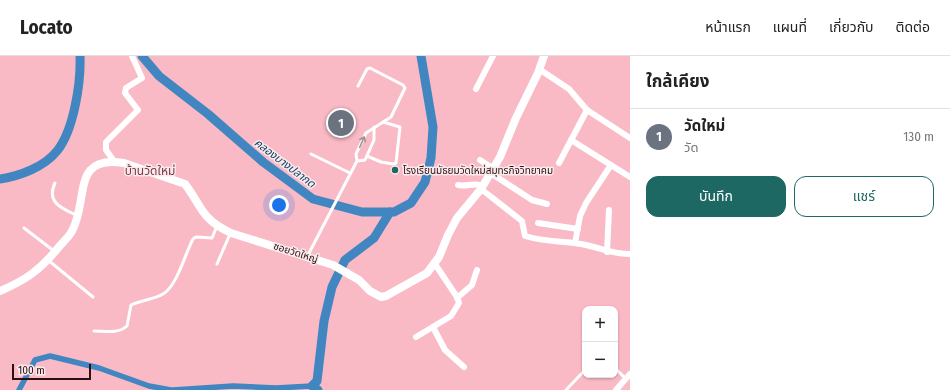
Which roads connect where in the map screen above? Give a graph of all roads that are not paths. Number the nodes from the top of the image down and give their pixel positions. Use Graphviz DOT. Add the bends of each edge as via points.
graph roads {
  1 [pos="132,56"];
  2 [pos="493,56"];
  3 [pos="544,56"];
  4 [pos="539,69"];
  5 [pos="358,86"];
  6 [pos="476,89"];
  7 [pos="586,110"];
  8 [pos="383,122"];
  9 [pos="374,127"];
  10 [pos="630,138"];
  11 [pos="571,140"];
  12 [pos="311,154"];
  13 [pos="367,156"];
  14 [pos="480,160"];
  15 [pos="114,161"];
  16 [pos="357,161"];
  17 [pos="559,163"];
  18 [pos="611,165"];
  19 [pos="493,172"];
  20 [pos="350,173"];
  21 [pos="630,177"];
  22 [pos="55,183"];
  23 [pos="458,185"];
  24 [pos="482,187"];
  25 [pos="547,204"];
  26 [pos="609,210"];
  27 [pos="78,216"];
  28 [pos="538,223"];
  29 [pos="217,226"];
  30 [pos="24,228"];
  31 [pos="578,229"];
  32 [pos="231,233"];
  33 [pos="575,243"];
  34 [pos="55,252"];
  35 [pos="607,252"];
  36 [pos="630,254"];
  37 [pos="308,255"];
  38 [pos="48,260"];
  39 [pos="217,264"];
  40 [pos="435,264"];
  41 [pos="477,270"];
  42 [pos="1,289"];
  43 [pos="93,297"];
  44 [pos="457,298"];
  45 [pos="433,327"];
  46 [pos="94,331"];
  47 [pos="416,337"];
  48 [pos="464,367"];
  49 [pos="618,370"];
  50 [pos="582,373"];
  51 [pos="628,376"];
  52 [pos="566,390"];
  53 [pos="616,390"];
  1 -- 15 [label="street" via="142,78 126,88 125,93 138,110 106,142 106,150"];
  2 -- 6 [label="street"];
  3 -- 4 [label="street, ซอยวัดใหญ่"];
  4 -- 7 [label="street" via="569,89"];
  4 -- 19 [label="street, ซอยวัดใหญ่"];
  5 -- 8 [label="lane" via="370,68 403,85 404,92 391,117"];
  7 -- 10 [label="street"];
  7 -- 11 [label="street"];
  8 -- 9 [label="lane"];
  8 -- 13 [label="lane" via="400,127 396,163 381,162"];
  9 -- 13 [label="lane" via="374,140"];
  16 -- 9 [label="lane, one-way" via="356,154 366,133"];
  11 -- 17 [label="street"];
  11 -- 18 [label="street"];
  12 -- 20 [label="lane"];
  13 -- 16 [label="lane" via="365,160"];
  14 -- 19 [label="street"];
  15 -- 27 [label="street" via="104,162 90,169 84,179"];
  15 -- 29 [label="street, ซอยวัดใหญ่" via="185,184 202,212"];
  16 -- 20 [label="lane"];
  18 -- 21 [label="street"];
  18 -- 31 [label="street" via="586,203"];
  19 -- 24 [label="street, ซอยวัดใหญ่"];
  19 -- 25 [label="street" via="532,200"];
  20 -- 37 [label="lane"];
  22 -- 27 [label="lane" via="51,191 56,204"];
  23 -- 24 [label="street" via="477,184"];
  24 -- 33 [label="street" via="522,221 525,236"];
  24 -- 40 [label="street, ซอยวัดใหญ่" via="457,218"];
  26 -- 35 [label="street"];
  27 -- 34 [label="street" via="71,233"];
  28 -- 31 [label="street"];
  29 -- 32 [label="street, ซอยวัดใหญ่"];
  29 -- 46 [label="lane" via="212,238 196,237 193,240 166,292 131,305 125,328 117,331"];
  30 -- 34 [label="lane"];
  31 -- 33 [label="street"];
  32 -- 37 [label="street, ซอยวัดใหญ่"];
  32 -- 39 [label="lane"];
  33 -- 35 [label="street"];
  34 -- 38 [label="street"];
  35 -- 36 [label="street"];
  37 -- 40 [label="street, ซอยวัดใหญ่" via="347,272 381,297 427,272"];
  38 -- 42 [label="street" via="22,282"];
  38 -- 43 [label="lane"];
  40 -- 44 [label="street"];
  41 -- 44 [label="street" via="472,286"];
  44 -- 45 [label="street" via="459,303 451,316"];
  45 -- 47 [label="street"];
  45 -- 48 [label="street" via="445,350"];
  49 -- 51 [label="lane"];
  50 -- 52 [label="lane"];
  51 -- 53 [label="street"];
}
